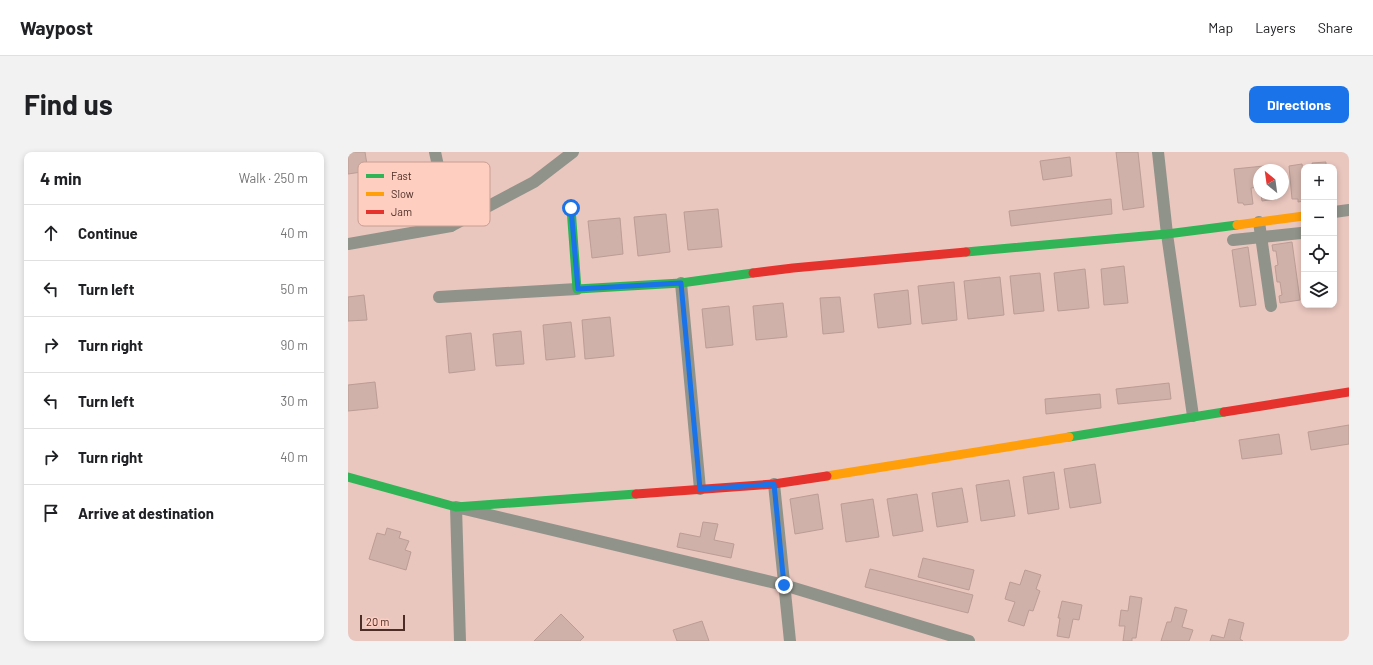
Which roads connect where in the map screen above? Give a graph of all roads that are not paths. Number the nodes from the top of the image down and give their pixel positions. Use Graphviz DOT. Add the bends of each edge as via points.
graph roads {
  1 [pos="435,152"];
  2 [pos="573,152"];
  3 [pos="1158,152"];
  4 [pos="437,162"];
  5 [pos="490,205"];
  6 [pos="571,208"];
  7 [pos="1349,210"];
  8 [pos="1337,212"];
  9 [pos="1301,216"];
  10 [pos="1259,222"];
  11 [pos="451,226"];
  12 [pos="1300,233"];
  13 [pos="1168,234"];
  14 [pos="1262,237"];
  15 [pos="1233,240"];
  16 [pos="348,244"];
  17 [pos="681,283"];
  18 [pos="578,289"];
  19 [pos="439,297"];
  20 [pos="1271,306"];
  21 [pos="1349,392"];
  22 [pos="1193,416"];
  23 [pos="348,477"];
  24 [pos="774,484"];
  25 [pos="700,489"];
  26 [pos="456,507"];
  27 [pos="784,585"];
  28 [pos="460,641"];
  29 [pos="790,641"];
  30 [pos="969,641"];
  1 -- 4 [label="street"];
  2 -- 5 [label="street" via="534,182"];
  3 -- 13 [label="street"];
  6 -- 18 [label="street"];
  7 -- 8 [label="street"];
  9 -- 10 [label="street"];
  10 -- 13 [label="street"];
  10 -- 14 [label="street"];
  11 -- 16 [label="street"];
  12 -- 14 [label="street"];
  13 -- 17 [label="street" via="793,268"];
  13 -- 22 [label="street"];
  14 -- 15 [label="street"];
  14 -- 20 [label="street"];
  17 -- 18 [label="street"];
  17 -- 25 [label="street"];
  18 -- 19 [label="street"];
  21 -- 22 [label="street"];
  22 -- 24 [label="street"];
  23 -- 26 [label="street"];
  24 -- 25 [label="street"];
  24 -- 27 [label="street"];
  25 -- 26 [label="street"];
  26 -- 27 [label="street"];
  26 -- 28 [label="street"];
  27 -- 29 [label="street"];
  27 -- 30 [label="street"];
}
